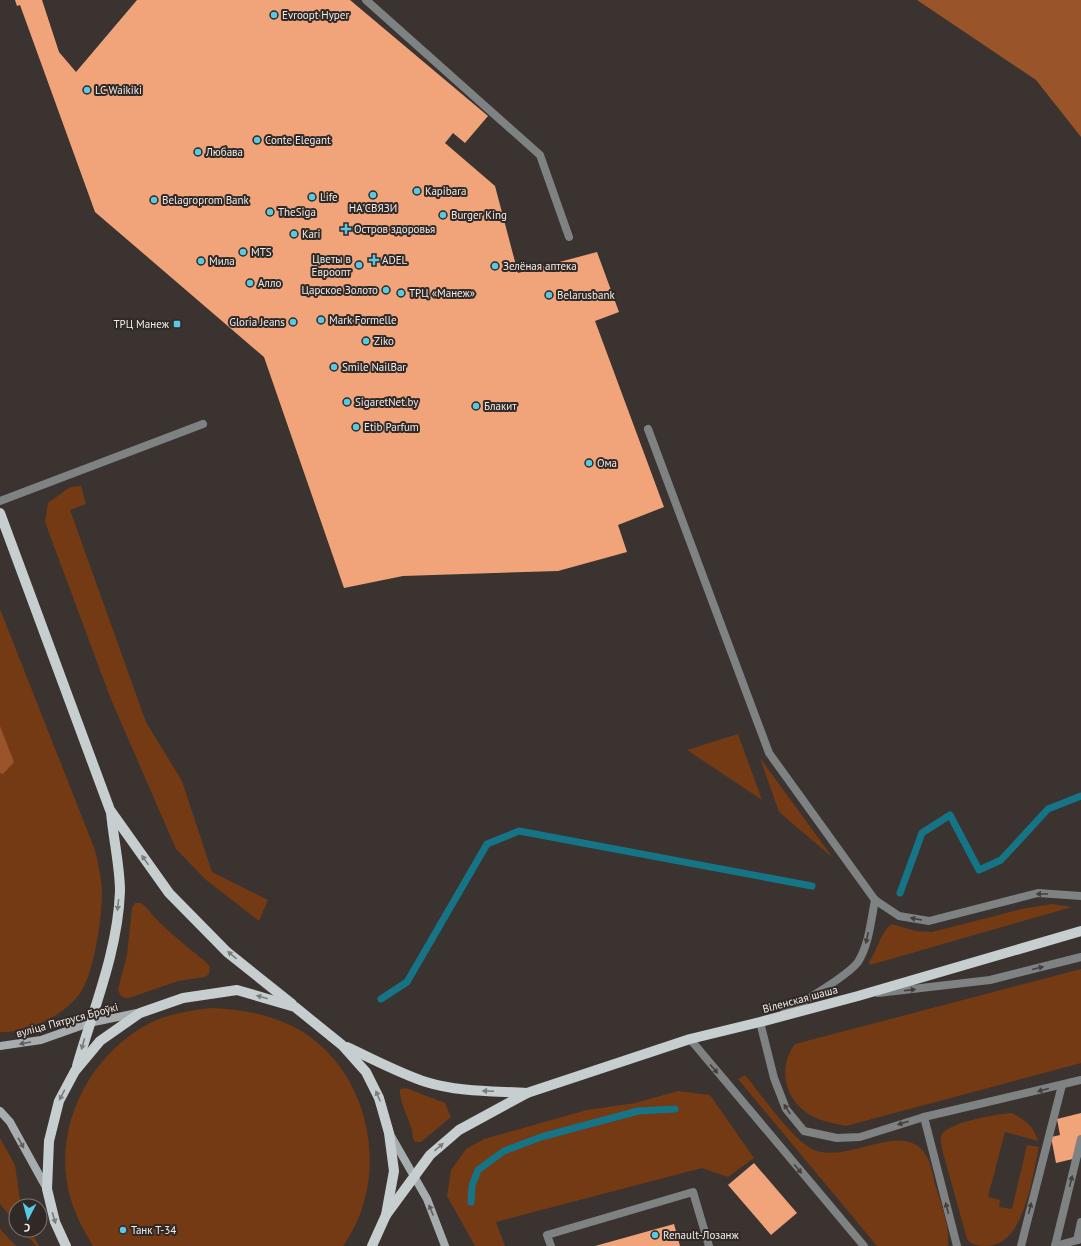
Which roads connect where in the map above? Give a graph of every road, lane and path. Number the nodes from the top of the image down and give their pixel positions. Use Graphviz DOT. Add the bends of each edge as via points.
graph roads {
  1 [pos="366,0"];
  2 [pos="569,236"];
  3 [pos="203,424"];
  4 [pos="648,429"];
  5 [pos="0,501"];
  6 [pos="0,513"];
  7 [pos="110,810"];
  8 [pos="1081,896"];
  9 [pos="875,900"];
  10 [pos="1081,932"];
  11 [pos="1081,957"];
  12 [pos="858,996"];
  13 [pos="295,1007"];
  14 [pos="140,1013"];
  15 [pos="778,1017"];
  16 [pos="760,1022"];
  17 [pos="89,1024"];
  18 [pos="690,1039"];
  19 [pos="342,1045"];
  20 [pos="0,1046"];
  21 [pos="75,1071"];
  22 [pos="1081,1080"];
  23 [pos="1062,1085"];
  24 [pos="527,1093"];
  25 [pos="0,1111"];
  26 [pos="924,1117"];
  27 [pos="389,1133"];
  28 [pos="1081,1139"];
  29 [pos="413,1176"];
  30 [pos="47,1189"];
  31 [pos="386,1215"];
  32 [pos="1081,1222"];
  33 [pos="1079,1240"];
  34 [pos="63,1244"];
  35 [pos="372,1246"];
  36 [pos="445,1246"];
  37 [pos="550,1246"];
  38 [pos="709,1246"];
  39 [pos="864,1246"];
  40 [pos="957,1246"];
  41 [pos="1021,1246"];
  42 [pos="1055,1246"];
  1 -- 2 [label="lane" via="540,155"];
  3 -- 5 [label="lane"];
  4 -- 9 [label="lane" via="769,753"];
  6 -- 7 [label="main road"];
  13 -- 7 [label="main road, one-way" via="227,952 169,893"];
  7 -- 17 [label="main road, one-way" via="120,890 112,945"];
  8 -- 9 [label="lane, one-way" via="1038,893 928,921 899,916"];
  9 -- 15 [label="lane, one-way" via="866,945 857,963 834,982"];
  10 -- 12 [label="main road, Віленская шаша"];
  12 -- 11 [label="lane, one-way" via="990,980"];
  12 -- 15 [label="main road, Віленская шаша"];
  13 -- 14 [label="main road, one-way" via="237,990 183,998"];
  13 -- 19 [label="main road"];
  14 -- 17 [label="main road, вуліца Пятруся Броўкі"];
  14 -- 21 [label="main road" via="100,1041"];
  15 -- 16 [label="main road, Віленская шаша"];
  16 -- 18 [label="main road, Віленская шаша"];
  26 -- 16 [label="lane, one-way" via="860,1137 837,1138 804,1131 786,1109 774,1078"];
  17 -- 20 [label="main road, вуліца Пятруся Броўкі, one-way" via="41,1040"];
  17 -- 21 [label="main road, one-way"];
  18 -- 24 [label="main road, Віленская шаша"];
  18 -- 39 [label="lane, one-way"];
  24 -- 19 [label="main road, one-way" via="460,1089 427,1082"];
  27 -- 19 [label="main road, one-way" via="379,1098 366,1072"];
  21 -- 30 [label="main road, one-way" via="59,1102 48,1141"];
  22 -- 23 [label="lane"];
  23 -- 26 [label="lane, one-way"];
  41 -- 23 [label="lane, one-way"];
  29 -- 24 [label="main road, one-way" via="430,1155 459,1130"];
  25 -- 30 [label="main road, one-way" via="10,1122"];
  40 -- 26 [label="lane, one-way"];
  27 -- 29 [label="main road"];
  27 -- 31 [label="main road" via="394,1171"];
  42 -- 28 [label="lane, one-way"];
  29 -- 31 [label="main road"];
  36 -- 29 [label="main road, one-way" via="427,1199"];
  30 -- 34 [label="main road, one-way"];
  31 -- 35 [label="main road"];
  32 -- 33 [label="lane"];
  33 -- 42 [label="lane"];
  37 -- 38 [label="lane" via="547,1235 693,1192"];
}
